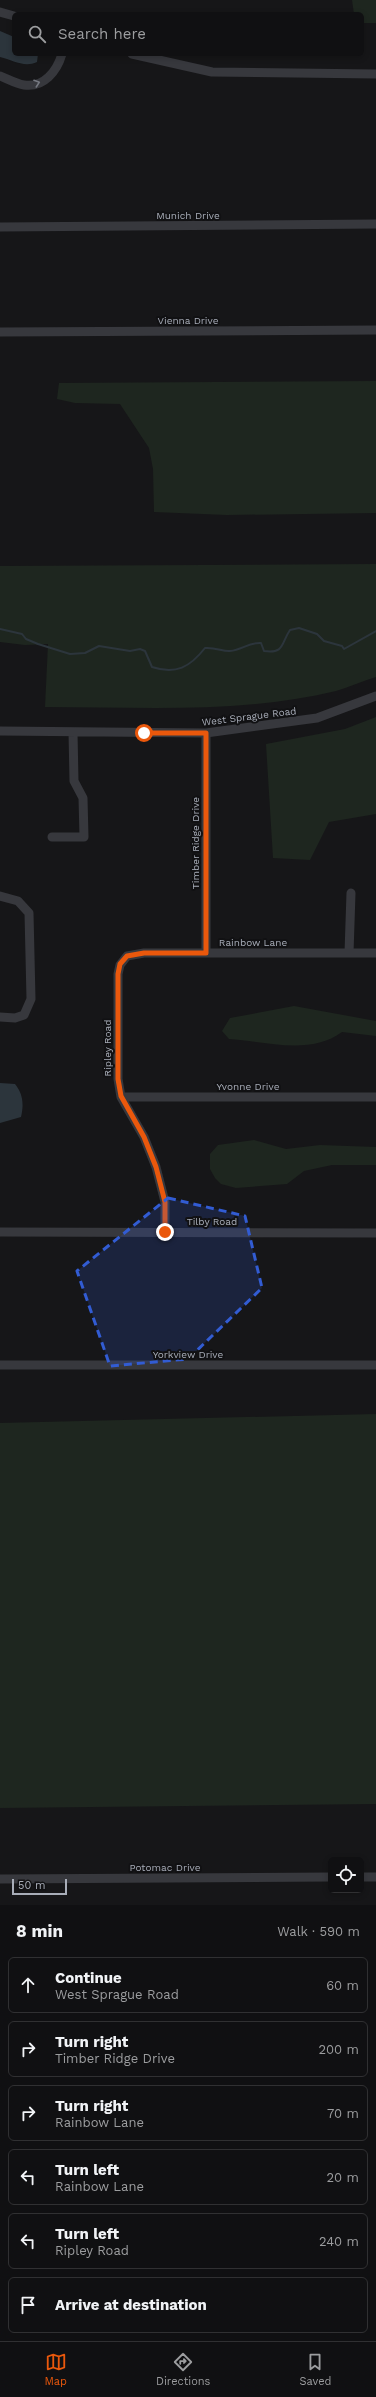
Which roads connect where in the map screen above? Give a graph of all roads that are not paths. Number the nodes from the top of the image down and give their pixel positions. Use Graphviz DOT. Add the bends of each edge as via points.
graph roads {
  1 [pos="0,12"];
  2 [pos="12,15"];
  3 [pos="61,56"];
  4 [pos="141,56"];
  5 [pos="376,74"];
  6 [pos="0,76"];
  7 [pos="376,224"];
  8 [pos="0,227"];
  9 [pos="376,330"];
  10 [pos="0,332"];
  11 [pos="376,696"];
  12 [pos="0,731"];
  13 [pos="73,732"];
  14 [pos="206,733"];
  15 [pos="52,837"];
  16 [pos="351,893"];
  17 [pos="0,896"];
  18 [pos="206,953"];
  19 [pos="349,953"];
  20 [pos="376,953"];
  21 [pos="118,974"];
  22 [pos="0,1017"];
  23 [pos="121,1096"];
  24 [pos="376,1096"];
  25 [pos="0,1232"];
  26 [pos="165,1232"];
  27 [pos="376,1233"];
  28 [pos="0,1365"];
  29 [pos="376,1365"];
  30 [pos="328,1877"];
  31 [pos="364,1877"];
  32 [pos="376,1877"];
  33 [pos="0,1879"];
  1 -- 2 [label="street"];
  6 -- 3 [label="street, one-way" via="23,85 39,84 51,76"];
  4 -- 5 [label="street" via="212,72"];
  7 -- 8 [label="street, Munich Drive"];
  9 -- 10 [label="street, Vienna Drive"];
  11 -- 14 [label="street, West Sprague Road" via="317,718"];
  12 -- 13 [label="street, West Sprague Road"];
  13 -- 14 [label="street, West Sprague Road"];
  13 -- 15 [label="street" via="74,781 83,798 84,837"];
  14 -- 18 [label="street, Timber Ridge Drive"];
  16 -- 19 [label="street"];
  17 -- 22 [label="street" via="18,901 29,912 31,1000 24,1015 15,1018"];
  18 -- 19 [label="street, Rainbow Lane"];
  18 -- 21 [label="street, Rainbow Lane" via="144,953 127,956 120,964"];
  19 -- 20 [label="street, Rainbow Lane"];
  21 -- 23 [label="street, Ripley Road" via="118,1079"];
  23 -- 24 [label="street, Yvonne Drive"];
  23 -- 26 [label="street, Ripley Road" via="144,1137 156,1167 165,1202"];
  25 -- 26 [label="street, Tilby Road"];
  26 -- 27 [label="street, Tilby Road"];
  28 -- 29 [label="street, Yorkview Drive"];
  30 -- 33 [label="street, Potomac Drive"];
  31 -- 32 [label="street"];
}
